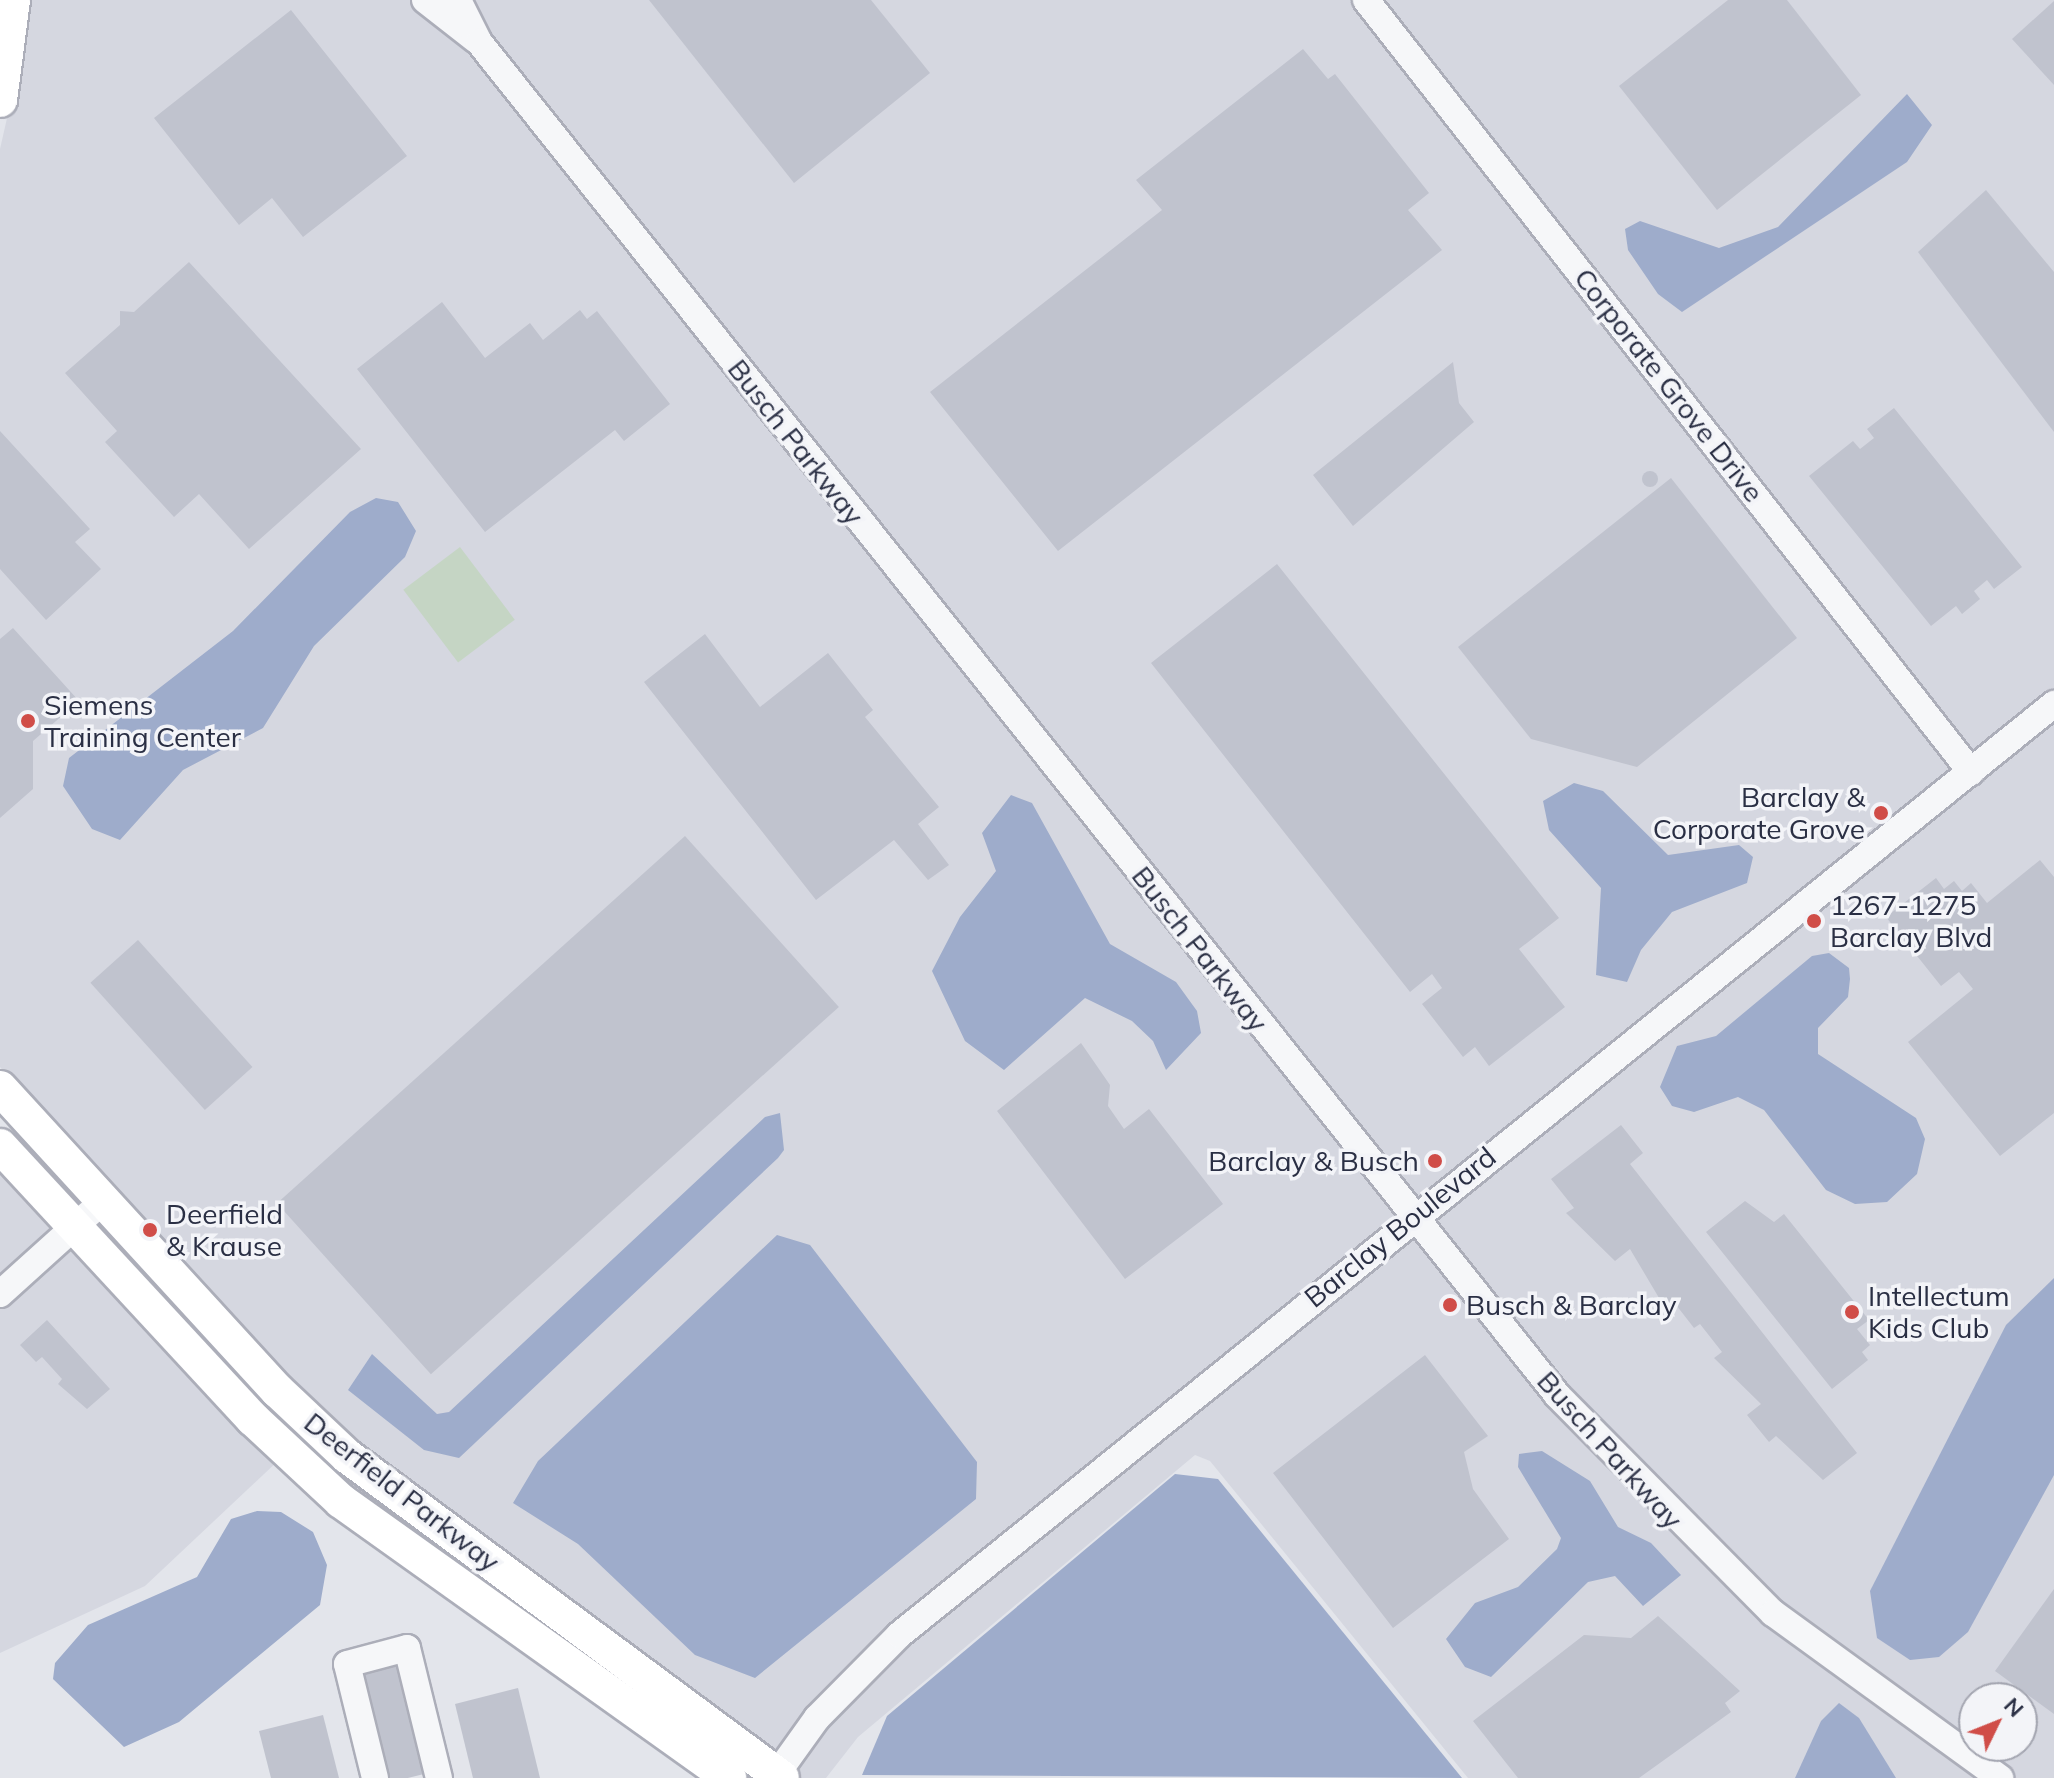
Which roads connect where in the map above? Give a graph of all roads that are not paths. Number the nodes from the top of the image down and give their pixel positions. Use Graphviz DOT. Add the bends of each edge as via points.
graph roads {
  1 [pos="13,0"];
  2 [pos="425,0"];
  3 [pos="458,0"];
  4 [pos="1366,0"];
  5 [pos="479,42"];
  6 [pos="0,100"];
  7 [pos="2054,704"];
  8 [pos="1971,772"];
  9 [pos="0,1088"];
  10 [pos="0,1146"];
  11 [pos="103,1201"];
  12 [pos="1412,1216"];
  13 [pos="74,1226"];
  14 [pos="0,1294"];
  15 [pos="778,1777"];
  16 [pos="375,1778"];
  17 [pos="439,1778"];
  18 [pos="729,1778"];
  19 [pos="2000,1778"];
  1 -- 6 [label="main road"];
  2 -- 5 [label="street, Busch Parkway"];
  3 -- 5 [label="street, Busch Parkway"];
  4 -- 8 [label="street, Corporate Grove Drive"];
  5 -- 12 [label="street, Busch Parkway"];
  7 -- 8 [label="street, Barclay Boulevard"];
  8 -- 12 [label="street, Barclay Boulevard"];
  9 -- 11 [label="main road, Deerfield Parkway"];
  10 -- 13 [label="main road, Deerfield Parkway"];
  11 -- 13 [label="street"];
  11 -- 15 [label="main road, Deerfield Parkway" via="347,1456"];
  12 -- 15 [label="street, Barclay Boulevard" via="899,1635 817,1718"];
  12 -- 19 [label="street, Busch Parkway" via="1557,1395 1692,1539 1773,1613"];
  13 -- 14 [label="street"];
  13 -- 18 [label="main road, Deerfield Parkway" via="253,1419 341,1501"];
  16 -- 17 [label="street" via="347,1664 407,1648"];
}
